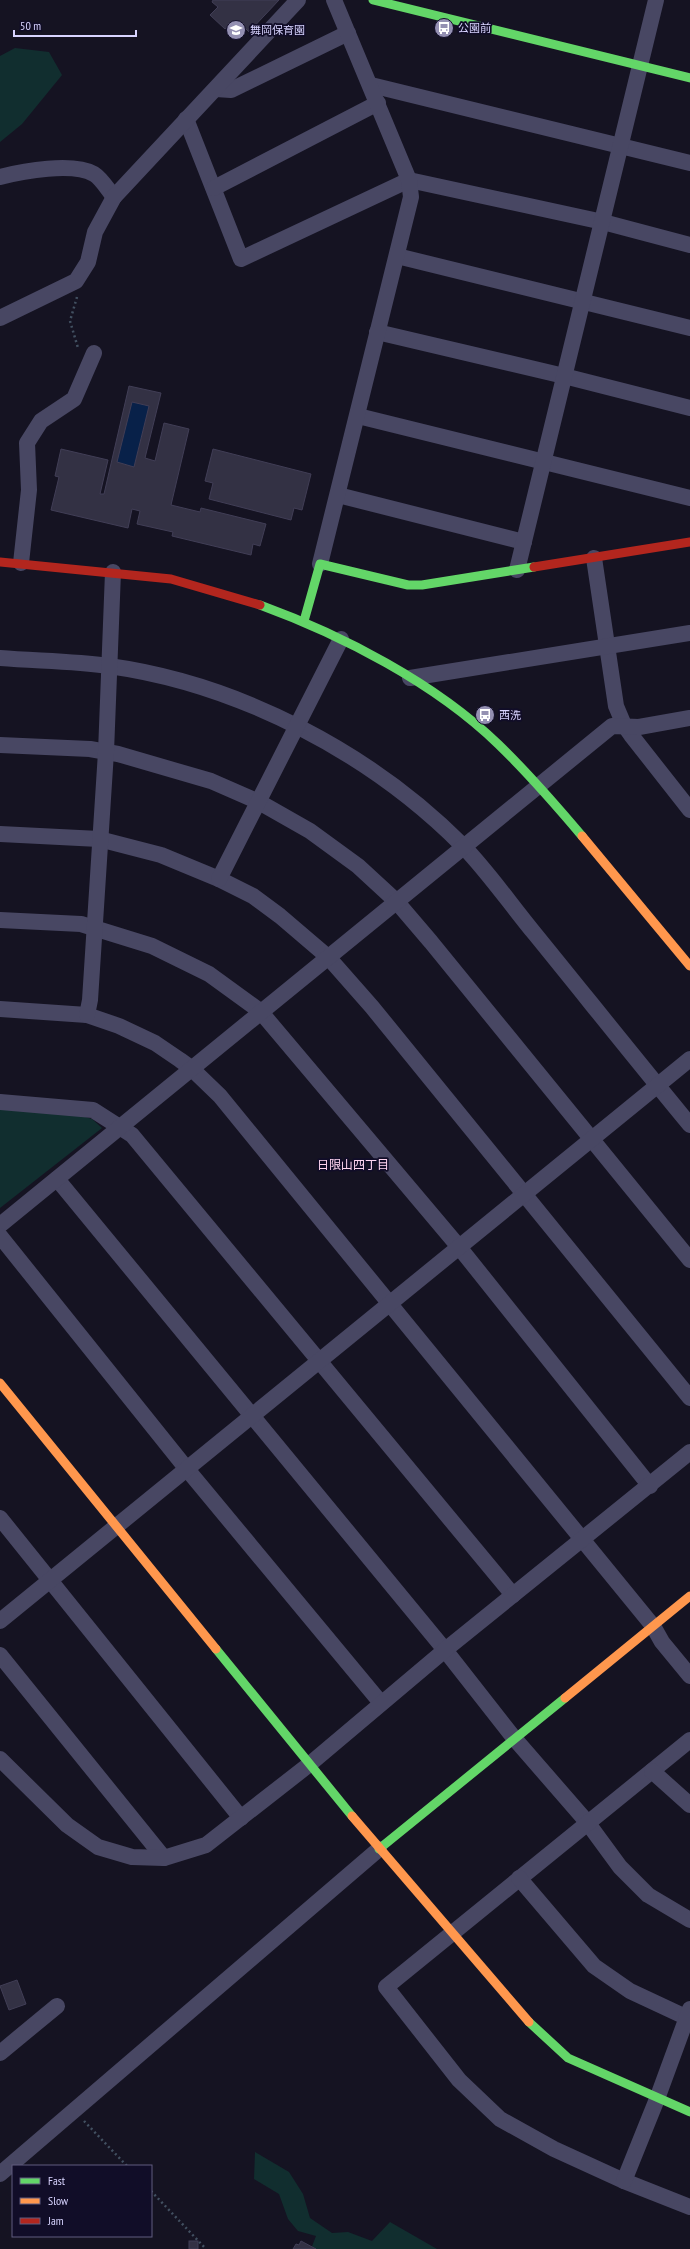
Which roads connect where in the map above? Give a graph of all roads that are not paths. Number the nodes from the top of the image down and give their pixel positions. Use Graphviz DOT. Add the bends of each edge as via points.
graph roads {
  1 [pos="298,0"];
  2 [pos="334,0"];
  3 [pos="373,0"];
  4 [pos="656,0"];
  5 [pos="348,32"];
  6 [pos="639,66"];
  7 [pos="690,78"];
  8 [pos="371,85"];
  9 [pos="216,89"];
  10 [pos="378,103"];
  11 [pos="186,119"];
  12 [pos="620,145"];
  13 [pos="690,163"];
  14 [pos="0,177"];
  15 [pos="409,180"];
  16 [pos="214,188"];
  17 [pos="114,197"];
  18 [pos="603,222"];
  19 [pos="690,245"];
  20 [pos="397,256"];
  21 [pos="582,302"];
  22 [pos="0,318"];
  23 [pos="690,328"];
  24 [pos="377,332"];
  25 [pos="94,352"];
  26 [pos="564,376"];
  27 [pos="690,408"];
  28 [pos="358,416"];
  29 [pos="542,463"];
  30 [pos="338,495"];
  31 [pos="690,498"];
  32 [pos="524,542"];
  33 [pos="690,542"];
  34 [pos="594,558"];
  35 [pos="0,562"];
  36 [pos="21,563"];
  37 [pos="320,564"];
  38 [pos="517,570"];
  39 [pos="113,572"];
  40 [pos="304,621"];
  41 [pos="690,633"];
  42 [pos="341,639"];
  43 [pos="607,646"];
  44 [pos="0,658"];
  45 [pos="110,666"];
  46 [pos="410,678"];
  47 [pos="690,718"];
  48 [pos="624,725"];
  49 [pos="297,726"];
  50 [pos="0,745"];
  51 [pos="106,752"];
  52 [pos="538,786"];
  53 [pos="259,802"];
  54 [pos="690,810"];
  55 [pos="0,834"];
  56 [pos="100,839"];
  57 [pos="464,847"];
  58 [pos="219,879"];
  59 [pos="396,902"];
  60 [pos="0,920"];
  61 [pos="94,926"];
  62 [pos="328,957"];
  63 [pos="690,966"];
  64 [pos="0,1009"];
  65 [pos="260,1012"];
  66 [pos="87,1015"];
  67 [pos="690,1059"];
  68 [pos="191,1068"];
  69 [pos="658,1086"];
  70 [pos="0,1102"];
  71 [pos="690,1125"];
  72 [pos="121,1126"];
  73 [pos="592,1139"];
  74 [pos="56,1179"];
  75 [pos="524,1195"];
  76 [pos="0,1225"];
  77 [pos="0,1236"];
  78 [pos="459,1247"];
  79 [pos="690,1260"];
  80 [pos="388,1304"];
  81 [pos="320,1360"];
  82 [pos="0,1383"];
  83 [pos="690,1398"];
  84 [pos="252,1415"];
  85 [pos="690,1452"];
  86 [pos="186,1468"];
  87 [pos="650,1486"];
  88 [pos="0,1518"];
  89 [pos="117,1524"];
  90 [pos="582,1541"];
  91 [pos="49,1580"];
  92 [pos="513,1595"];
  93 [pos="690,1596"];
  94 [pos="0,1620"];
  95 [pos="653,1626"];
  96 [pos="445,1650"];
  97 [pos="0,1655"];
  98 [pos="690,1676"];
  99 [pos="381,1703"];
  100 [pos="514,1738"];
  101 [pos="690,1740"];
  102 [pos="0,1759"];
  103 [pos="311,1763"];
  104 [pos="652,1771"];
  105 [pos="690,1805"];
  106 [pos="242,1818"];
  107 [pos="587,1822"];
  108 [pos="379,1849"];
  109 [pos="164,1858"];
  110 [pos="519,1878"];
  111 [pos="690,1920"];
  112 [pos="452,1933"];
  113 [pos="57,2006"];
  114 [pos="689,2015"];
  115 [pos="0,2053"];
  116 [pos="657,2099"];
  117 [pos="690,2112"];
  118 [pos="0,2174"];
  119 [pos="624,2181"];
  120 [pos="690,2207"];
  1 -- 9 [label="street"];
  2 -- 5 [label="street"];
  3 -- 6 [label="street"];
  4 -- 6 [label="street"];
  5 -- 8 [label="street"];
  5 -- 9 [label="street" via="231,90"];
  6 -- 7 [label="street"];
  6 -- 12 [label="street"];
  8 -- 10 [label="street"];
  8 -- 12 [label="street"];
  9 -- 11 [label="street"];
  10 -- 15 [label="street"];
  10 -- 16 [label="street"];
  11 -- 16 [label="street"];
  11 -- 17 [label="street"];
  12 -- 13 [label="street"];
  12 -- 18 [label="street"];
  14 -- 17 [label="street" via="30,170 82,169 95,175"];
  15 -- 16 [label="street" via="241,259"];
  15 -- 18 [label="street"];
  15 -- 20 [label="street" via="411,197"];
  17 -- 22 [label="street" via="95,232 88,262 76,281"];
  18 -- 19 [label="street"];
  18 -- 21 [label="street"];
  20 -- 21 [label="street"];
  20 -- 24 [label="street"];
  21 -- 23 [label="street"];
  21 -- 26 [label="street"];
  24 -- 26 [label="street"];
  24 -- 28 [label="street"];
  25 -- 36 [label="street" via="74,399 41,421 27,443 29,490"];
  26 -- 27 [label="street"];
  26 -- 29 [label="street"];
  28 -- 29 [label="street"];
  28 -- 30 [label="street"];
  29 -- 31 [label="street"];
  29 -- 32 [label="street"];
  30 -- 32 [label="street"];
  30 -- 37 [label="street"];
  32 -- 38 [label="street"];
  33 -- 34 [label="street"];
  34 -- 38 [label="street"];
  34 -- 43 [label="street"];
  35 -- 36 [label="street"];
  36 -- 39 [label="street"];
  37 -- 38 [label="street" via="408,585"];
  37 -- 40 [label="street"];
  39 -- 40 [label="street" via="172,579 245,600"];
  39 -- 45 [label="street"];
  40 -- 42 [label="street"];
  41 -- 43 [label="street"];
  42 -- 46 [label="street"];
  42 -- 49 [label="street"];
  43 -- 46 [label="street"];
  43 -- 48 [label="street" via="616,706"];
  44 -- 45 [label="street"];
  45 -- 49 [label="street" via="186,684 253,705"];
  45 -- 51 [label="street"];
  46 -- 52 [label="street" via="454,707 497,743"];
  47 -- 48 [label="street" via="639,727"];
  48 -- 52 [label="street" via="612,726"];
  48 -- 54 [label="street"];
  49 -- 53 [label="street"];
  49 -- 57 [label="street" via="351,756 411,799"];
  50 -- 51 [label="street"];
  51 -- 53 [label="street" via="211,781"];
  51 -- 56 [label="street"];
  52 -- 57 [label="street"];
  52 -- 63 [label="street"];
  53 -- 58 [label="street"];
  53 -- 59 [label="street" via="310,831 358,866"];
  55 -- 56 [label="street"];
  56 -- 58 [label="street" via="161,855"];
  56 -- 61 [label="street"];
  57 -- 59 [label="street"];
  57 -- 69 [label="street"];
  58 -- 62 [label="street" via="253,896"];
  59 -- 62 [label="street"];
  59 -- 73 [label="street"];
  60 -- 61 [label="street"];
  61 -- 65 [label="street" via="152,946 209,974"];
  61 -- 66 [label="street"];
  62 -- 65 [label="street"];
  62 -- 75 [label="street" via="372,1007"];
  64 -- 66 [label="street"];
  65 -- 68 [label="street"];
  65 -- 78 [label="street"];
  66 -- 68 [label="street" via="119,1026 155,1043"];
  67 -- 69 [label="street"];
  68 -- 72 [label="street"];
  68 -- 80 [label="street" via="220,1096"];
  69 -- 71 [label="street"];
  69 -- 73 [label="street"];
  70 -- 72 [label="street" via="93,1110"];
  72 -- 74 [label="street"];
  72 -- 81 [label="street" via="132,1134"];
  73 -- 75 [label="street"];
  73 -- 79 [label="street"];
  74 -- 76 [label="street"];
  74 -- 84 [label="street"];
  75 -- 78 [label="street"];
  75 -- 83 [label="street"];
  77 -- 86 [label="street"];
  78 -- 80 [label="street"];
  78 -- 87 [label="street"];
  80 -- 81 [label="street"];
  80 -- 90 [label="street"];
  81 -- 84 [label="street"];
  81 -- 92 [label="street"];
  82 -- 89 [label="street"];
  84 -- 86 [label="street"];
  84 -- 96 [label="street"];
  85 -- 87 [label="street"];
  86 -- 89 [label="street"];
  86 -- 99 [label="street"];
  87 -- 90 [label="street"];
  88 -- 91 [label="street"];
  89 -- 91 [label="street"];
  89 -- 103 [label="street"];
  90 -- 92 [label="street"];
  90 -- 95 [label="street"];
  91 -- 94 [label="street"];
  91 -- 106 [label="street"];
  92 -- 96 [label="street"];
  93 -- 95 [label="street"];
  95 -- 98 [label="street" via="662,1642"];
  95 -- 100 [label="street"];
  96 -- 99 [label="street"];
  96 -- 100 [label="street"];
  97 -- 109 [label="street"];
  99 -- 103 [label="street"];
  100 -- 107 [label="street"];
  100 -- 108 [label="street"];
  101 -- 104 [label="street"];
  102 -- 109 [label="street" via="67,1825 98,1848 132,1857"];
  103 -- 106 [label="street"];
  103 -- 108 [label="street"];
  104 -- 105 [label="street"];
  104 -- 107 [label="street"];
  106 -- 109 [label="street" via="206,1845"];
  107 -- 110 [label="street"];
  107 -- 111 [label="street" via="620,1867 648,1895"];
  108 -- 112 [label="street"];
  108 -- 118 [label="street"];
  110 -- 112 [label="street"];
  110 -- 114 [label="street" via="594,1966 630,1991"];
  112 -- 116 [label="street" via="533,2028 568,2058"];
  112 -- 119 [label="street" via="386,1988 459,2080 500,2119 554,2149"];
  113 -- 115 [label="street"];
  114 -- 116 [label="street"];
  116 -- 117 [label="street"];
  116 -- 119 [label="street"];
  119 -- 120 [label="street"];
}
